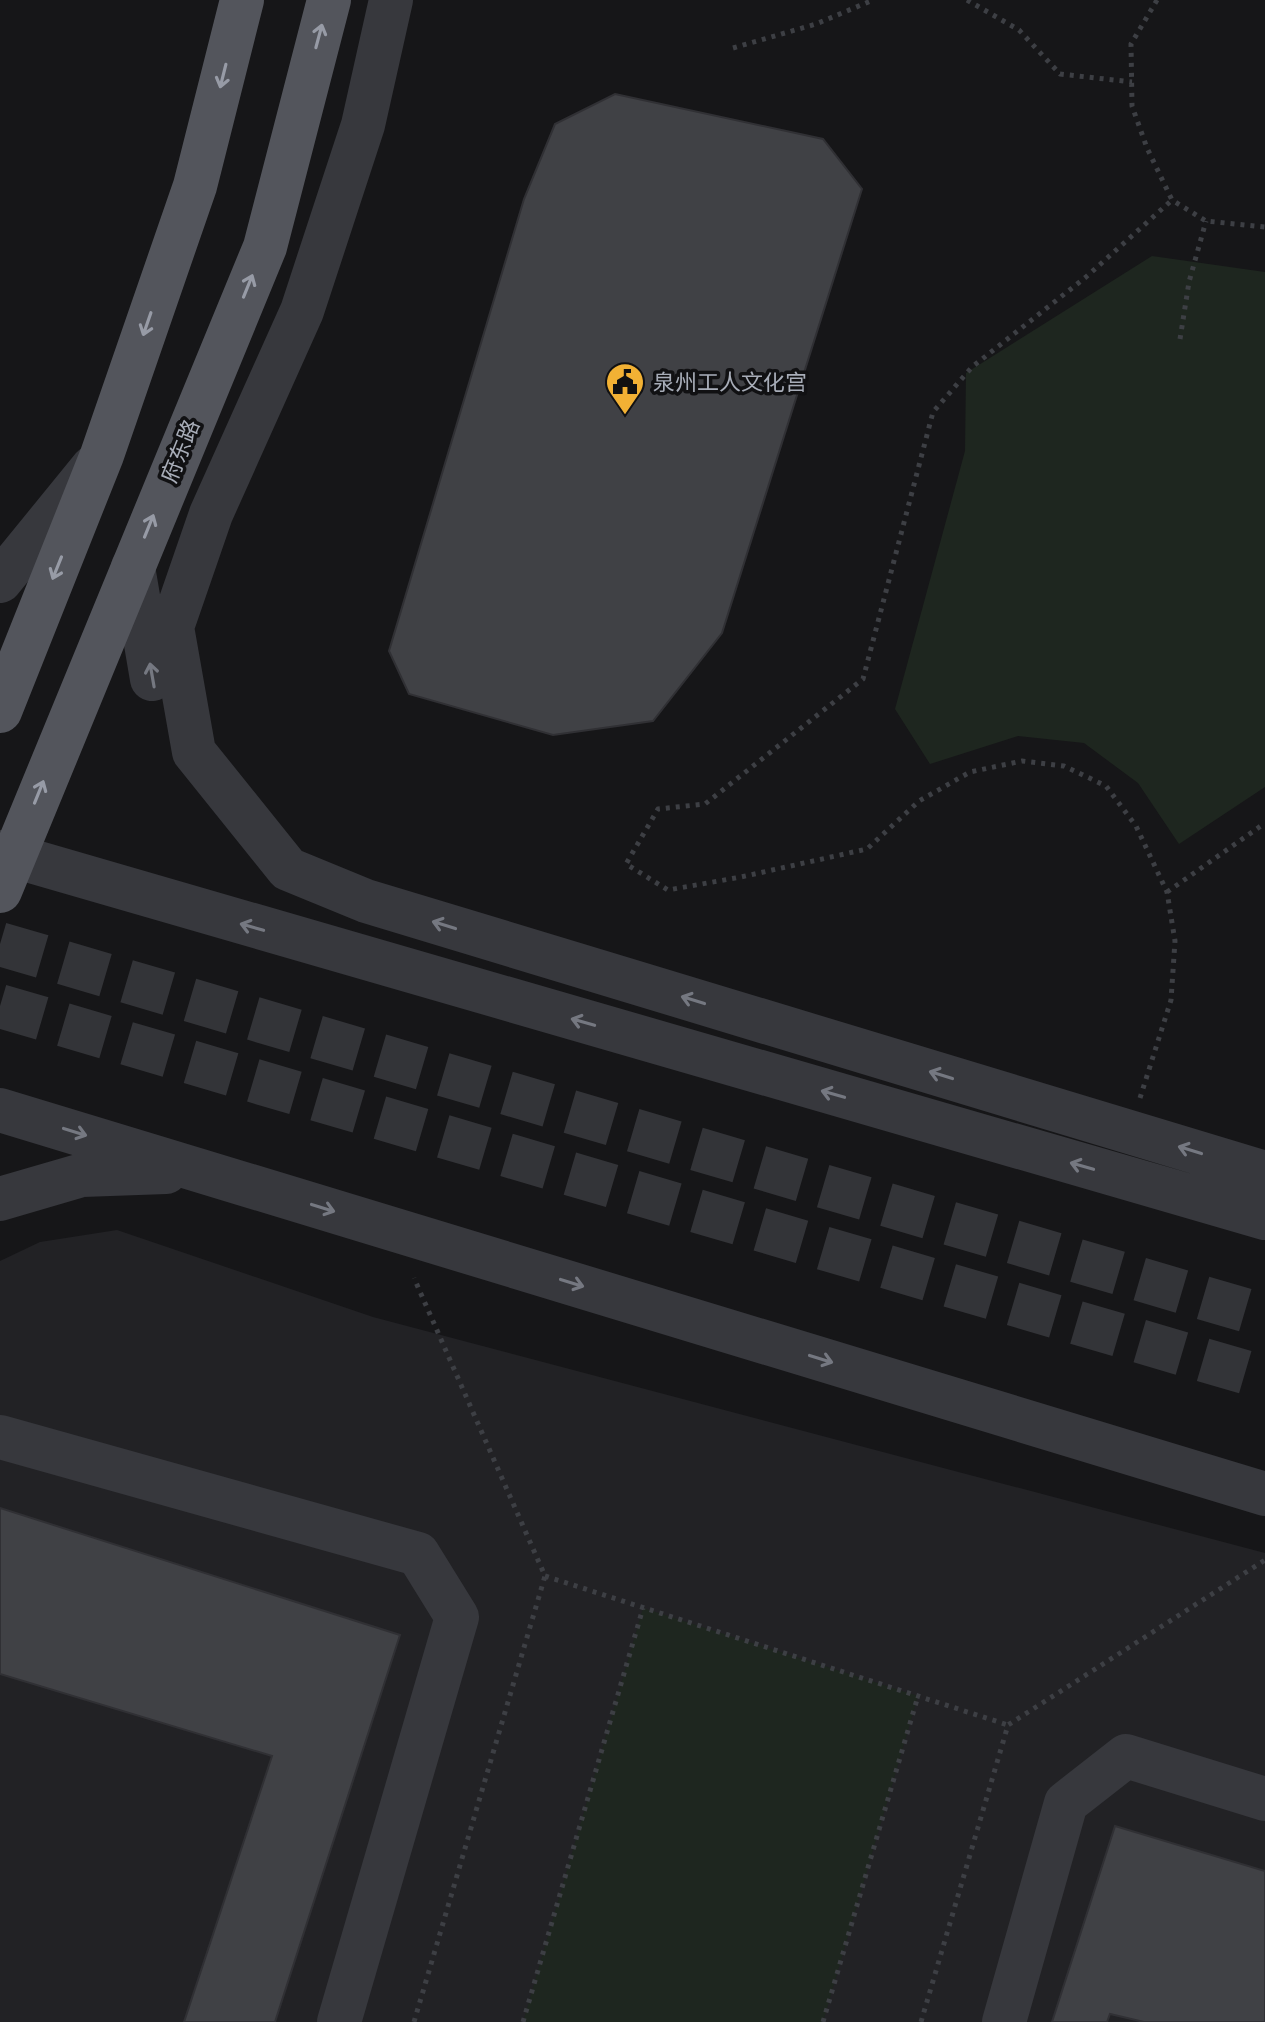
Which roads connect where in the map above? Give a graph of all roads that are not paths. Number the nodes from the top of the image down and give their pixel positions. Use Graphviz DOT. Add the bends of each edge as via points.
graph roads {
  1 [pos="242,0"];
  2 [pos="329,0"];
  3 [pos="391,0"];
  4 [pos="102,455"];
  5 [pos="133,567"];
  6 [pos="0,581"];
  7 [pos="0,711"];
  8 [pos="4,866"];
  9 [pos="322,947"];
  10 [pos="0,1110"];
  11 [pos="201,1171"];
  12 [pos="1265,1173"];
  13 [pos="0,1199"];
  14 [pos="1265,1218"];
  15 [pos="0,1437"];
  16 [pos="1265,1494"];
  17 [pos="1265,1799"];
  18 [pos="339,2022"];
  19 [pos="1004,2022"];
  1 -- 4 [label="main road, one-way" via="195,186"];
  5 -- 2 [label="main road, 府东路, one-way" via="265,247"];
  12 -- 3 [label="street, one-way" via="366,901 288,869 194,752 172,627 211,514 302,311 363,125"];
  4 -- 6 [label="street"];
  4 -- 7 [label="main road, one-way"];
  8 -- 5 [label="main road, 府东路, one-way"];
  9 -- 5 [label="street, one-way" via="168,768"];
  9 -- 8 [label="street, one-way"];
  14 -- 9 [label="street, one-way"];
  10 -- 11 [label="street, one-way"];
  11 -- 13 [label="street" via="82,1175"];
  11 -- 16 [label="street, one-way"];
  15 -- 18 [label="street" via="418,1554 457,1617"];
  17 -- 19 [label="street" via="1126,1756 1066,1803"];
}
